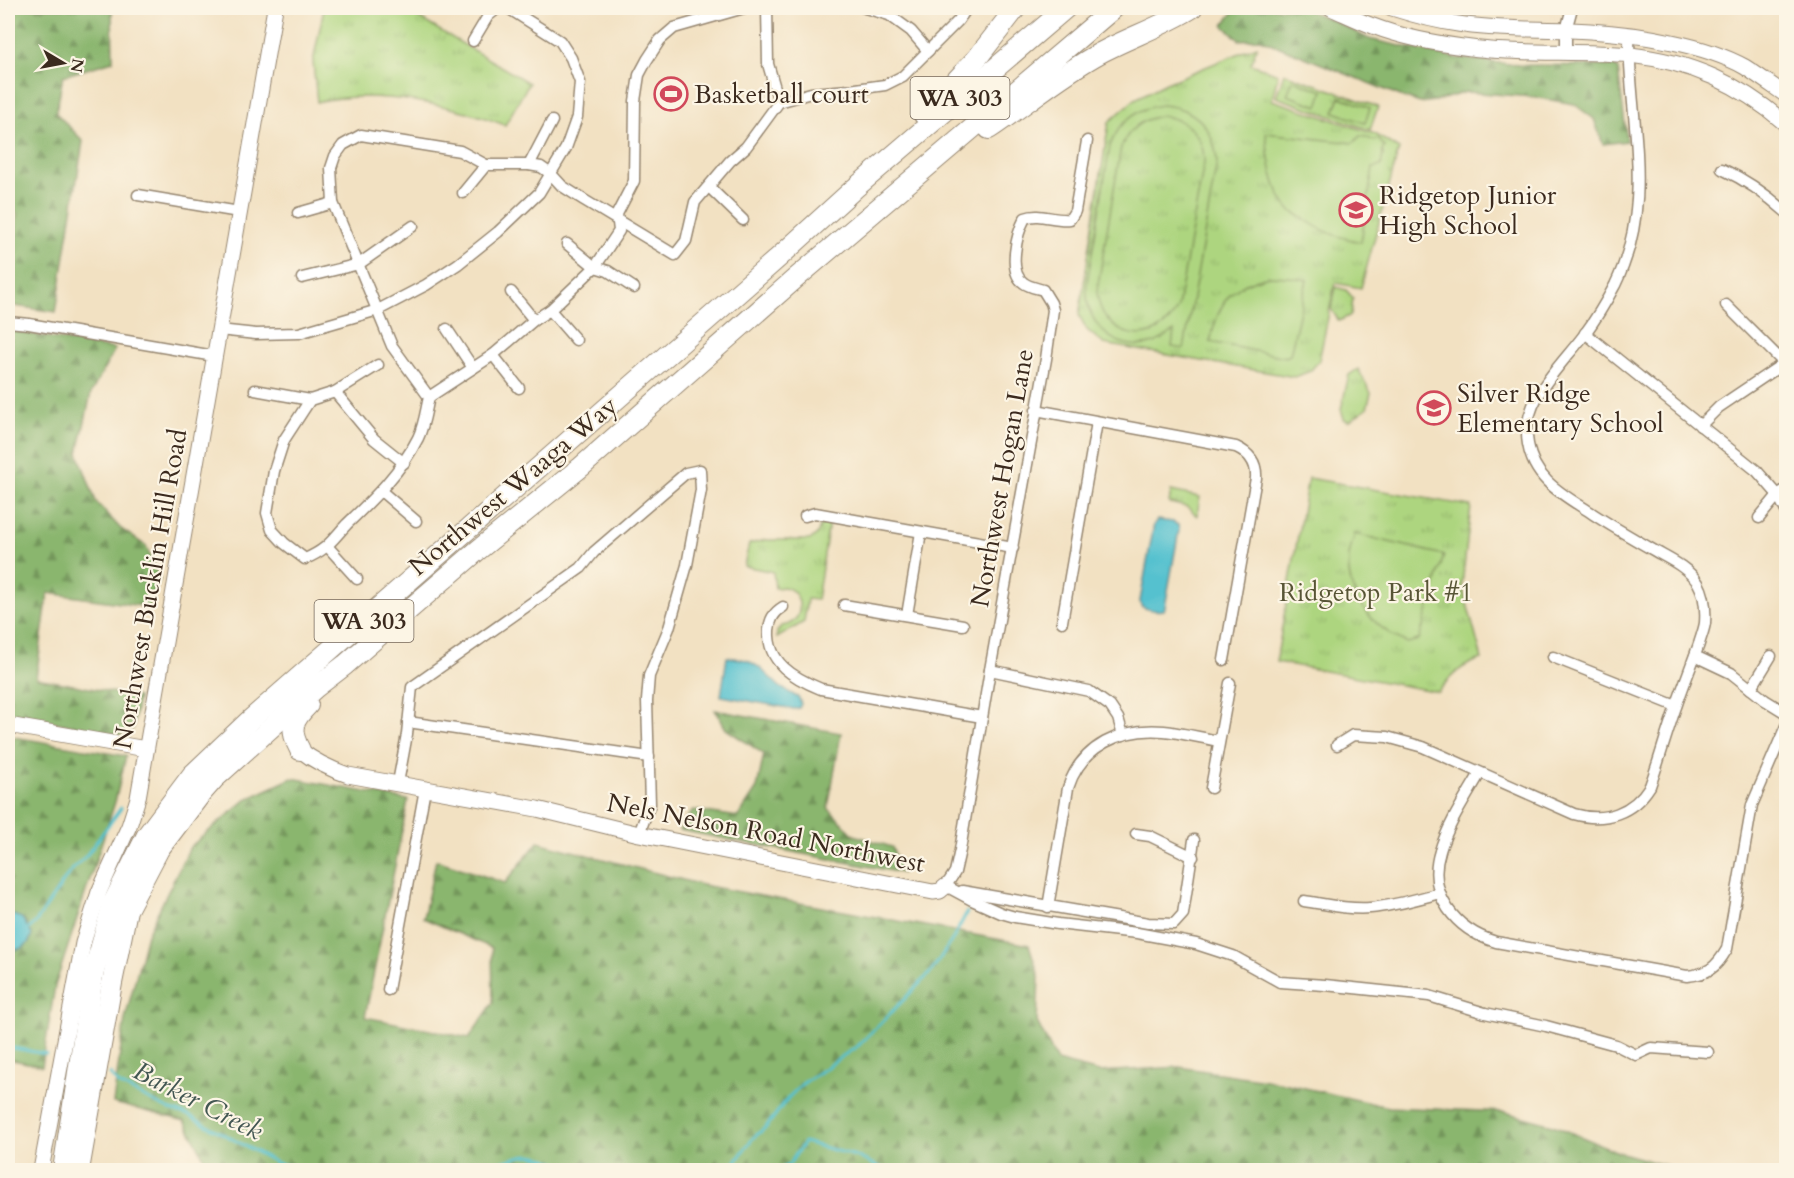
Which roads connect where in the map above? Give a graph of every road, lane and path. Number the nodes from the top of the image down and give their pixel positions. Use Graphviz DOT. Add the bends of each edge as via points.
graph roads {
  1 [pos="275,8"];
  2 [pos="498,8"];
  3 [pos="508,8"];
  4 [pos="744,8"];
  5 [pos="767,8"];
  6 [pos="865,8"];
  7 [pos="967,8"];
  8 [pos="1016,8"];
  9 [pos="1066,8"];
  10 [pos="1114,8"];
  11 [pos="1192,8"];
  12 [pos="1331,8"];
  13 [pos="1392,8"];
  14 [pos="1572,8"];
  15 [pos="1566,30"];
  16 [pos="1629,35"];
  17 [pos="473,41"];
  18 [pos="928,51"];
  19 [pos="1566,53"];
  20 [pos="1629,55"];
  21 [pos="1786,95"];
  22 [pos="779,102"];
  23 [pos="552,121"];
  24 [pos="1786,124"];
  25 [pos="1087,141"];
  26 [pos="486,165"];
  27 [pos="529,165"];
  28 [pos="1722,169"];
  29 [pos="551,174"];
  30 [pos="919,175"];
  31 [pos="709,187"];
  32 [pos="854,189"];
  33 [pos="463,194"];
  34 [pos="138,195"];
  35 [pos="333,203"];
  36 [pos="1786,212"];
  37 [pos="239,213"];
  38 [pos="298,213"];
  39 [pos="743,220"];
  40 [pos="618,222"];
  41 [pos="413,226"];
  42 [pos="567,244"];
  43 [pos="359,264"];
  44 [pos="596,267"];
  45 [pos="302,279"];
  46 [pos="634,288"];
  47 [pos="511,292"];
  48 [pos="1726,305"];
  49 [pos="378,310"];
  50 [pos="550,310"];
  51 [pos="534,320"];
  52 [pos="8,322"];
  53 [pos="447,329"];
  54 [pos="219,330"];
  55 [pos="1585,333"];
  56 [pos="576,339"];
  57 [pos="493,355"];
  58 [pos="214,356"];
  59 [pos="1785,362"];
  60 [pos="378,365"];
  61 [pos="472,368"];
  62 [pos="519,388"];
  63 [pos="255,390"];
  64 [pos="335,392"];
  65 [pos="429,397"];
  66 [pos="310,400"];
  67 [pos="1036,410"];
  68 [pos="1098,422"];
  69 [pos="1700,426"];
  70 [pos="404,463"];
  71 [pos="381,491"];
  72 [pos="1782,492"];
  73 [pos="1786,511"];
  74 [pos="805,516"];
  75 [pos="1759,518"];
  76 [pos="416,521"];
  77 [pos="921,532"];
  78 [pos="328,547"];
  79 [pos="1013,548"];
  80 [pos="357,579"];
  81 [pos="844,605"];
  82 [pos="783,608"];
  83 [pos="907,615"];
  84 [pos="1062,622"];
  85 [pos="963,625"];
  86 [pos="1695,656"];
  87 [pos="1771,656"];
  88 [pos="1553,657"];
  89 [pos="1224,660"];
  90 [pos="345,665"];
  91 [pos="990,670"];
  92 [pos="1230,683"];
  93 [pos="1751,688"];
  94 [pos="1676,706"];
  95 [pos="1786,713"];
  96 [pos="982,717"];
  97 [pos="408,722"];
  98 [pos="8,725"];
  99 [pos="1786,726"];
  100 [pos="1123,735"];
  101 [pos="1219,741"];
  102 [pos="1337,745"];
  103 [pos="146,749"];
  104 [pos="300,750"];
  105 [pos="649,757"];
  106 [pos="1480,773"];
  107 [pos="215,778"];
  108 [pos="399,783"];
  109 [pos="1211,788"];
  110 [pos="425,789"];
  111 [pos="639,834"];
  112 [pos="1136,834"];
  113 [pos="1194,840"];
  114 [pos="1193,857"];
  115 [pos="949,888"];
  116 [pos="1440,893"];
  117 [pos="1304,901"];
  118 [pos="1048,907"];
  119 [pos="388,990"];
  120 [pos="1708,1052"];
  121 [pos="41,1170"];
  122 [pos="63,1170"];
  123 [pos="79,1170"];
  1 -- 37 [label="main road, Northwest Bucklin Hill Road"];
  2 -- 17 [label="street" via="488,16"];
  3 -- 29 [label="street" via="560,41 580,82 577,117"];
  4 -- 40 [label="street" via="674,28 647,60 639,75 635,101 634,181 617,214"];
  5 -- 22 [label="street" via="768,64"];
  6 -- 18 [label="street" via="889,15 911,31"];
  7 -- 18 [label="street"];
  8 -- 32 [label="highway" via="978,57"];
  9 -- 32 [label="highway, Northwest Waaga Way / WA 303"];
  10 -- 30 [label="highway, Northwest Waaga Way / WA 303"];
  11 -- 30 [label="highway" via="1100,53"];
  12 -- 19 [label="main road" via="1373,26 1431,42 1472,49"];
  13 -- 15 [label="main road" via="1460,25"];
  14 -- 15 [label="street"];
  15 -- 16 [label="main road"];
  15 -- 19 [label="street"];
  16 -- 20 [label="street"];
  16 -- 21 [label="main road" via="1728,59"];
  18 -- 22 [label="street" via="903,76 885,85 811,93"];
  19 -- 20 [label="main road"];
  20 -- 24 [label="main road" via="1683,65 1715,76 1758,101"];
  20 -- 55 [label="street" via="1639,170 1637,209 1630,244 1615,284"];
  22 -- 31 [label="street" via="746,147"];
  23 -- 27 [label="street"];
  25 -- 67 [label="street, Northwest Hogan Lane" via="1075,211 1070,219 1034,214 1025,218 1021,226 1014,263 1017,275 1024,284 1043,290 1053,310"];
  26 -- 27 [label="street"];
  26 -- 33 [label="street"];
  26 -- 35 [label="street" via="460,151 361,135 343,145 335,156 331,168"];
  27 -- 29 [label="street"];
  28 -- 36 [label="street" via="1743,178"];
  29 -- 40 [label="street" via="562,186"];
  29 -- 49 [label="street" via="539,193 458,264"];
  30 -- 90 [label="highway, Northwest Waaga Way / WA 303"];
  31 -- 39 [label="street"];
  31 -- 40 [label="street" via="694,202 686,241 675,255"];
  32 -- 122 [label="highway, Northwest Waaga Way / WA 303" via="192,775 147,836 113,903 93,975"];
  34 -- 37 [label="street"];
  35 -- 38 [label="street"];
  35 -- 43 [label="street"];
  37 -- 54 [label="main road, Northwest Bucklin Hill Road"];
  40 -- 44 [label="street" via="619,231"];
  41 -- 43 [label="street"];
  42 -- 44 [label="street"];
  43 -- 45 [label="street"];
  43 -- 49 [label="street"];
  44 -- 46 [label="street"];
  44 -- 50 [label="street"];
  47 -- 51 [label="street"];
  48 -- 59 [label="street"];
  49 -- 54 [label="street" via="299,333"];
  49 -- 65 [label="street" via="392,346"];
  50 -- 51 [label="street"];
  50 -- 56 [label="street"];
  51 -- 57 [label="street"];
  52 -- 58 [label="street"];
  53 -- 61 [label="street"];
  54 -- 58 [label="main road, Northwest Bucklin Hill Road"];
  55 -- 69 [label="street"];
  55 -- 86 [label="street" via="1532,406 1526,430 1532,460 1549,485 1682,566 1698,584 1705,601 1705,626"];
  57 -- 61 [label="street"];
  57 -- 62 [label="street"];
  58 -- 103 [label="main road, Northwest Bucklin Hill Road"];
  59 -- 69 [label="street" via="1719,407"];
  60 -- 64 [label="street"];
  61 -- 65 [label="street"];
  63 -- 66 [label="street"];
  64 -- 66 [label="street"];
  64 -- 70 [label="street" via="374,439"];
  65 -- 70 [label="street" via="420,435"];
  66 -- 78 [label="street" via="284,440 267,513 272,530 305,559"];
  67 -- 68 [label="street"];
  67 -- 79 [label="street, Northwest Hogan Lane"];
  68 -- 84 [label="street"];
  68 -- 89 [label="street" via="1236,447 1246,452 1257,469"];
  69 -- 72 [label="street"];
  70 -- 71 [label="street"];
  71 -- 76 [label="street"];
  71 -- 78 [label="street"];
  72 -- 73 [label="street"];
  72 -- 75 [label="street"];
  74 -- 77 [label="street" via="815,513"];
  77 -- 79 [label="street"];
  77 -- 83 [label="street"];
  78 -- 80 [label="street"];
  79 -- 91 [label="street, Northwest Hogan Lane"];
  81 -- 83 [label="street"];
  82 -- 96 [label="street" via="770,622 770,649 784,668 802,681 820,689"];
  83 -- 85 [label="street"];
  86 -- 93 [label="street"];
  86 -- 94 [label="street"];
  87 -- 93 [label="street"];
  88 -- 94 [label="street"];
  90 -- 104 [label="highway" via="298,715 293,728"];
  90 -- 107 [label="highway, Northwest Waaga Way / WA 303"];
  91 -- 96 [label="street, Northwest Hogan Lane"];
  91 -- 100 [label="street" via="1089,691 1110,706"];
  92 -- 101 [label="street"];
  93 -- 95 [label="street"];
  94 -- 106 [label="street" via="1650,786 1635,804 1618,814 1601,818 1574,814"];
  96 -- 115 [label="street, Northwest Hogan Lane" via="960,850"];
  97 -- 105 [label="street"];
  97 -- 105 [label="street" via="412,687 581,568 594,552 686,473 700,470 701,490 687,565 669,628 649,676"];
  97 -- 108 [label="street"];
  98 -- 103 [label="main road"];
  99 -- 116 [label="street" via="1752,805 1727,949 1707,972 1687,976 1488,939 1456,921"];
  100 -- 101 [label="street" via="1165,731"];
  100 -- 118 [label="street" via="1092,750 1072,774"];
  101 -- 109 [label="street"];
  102 -- 106 [label="street" via="1353,735 1387,737 1422,747"];
  103 -- 121 [label="main road, Northwest Bucklin Hill Road" via="133,815 99,892 83,943"];
  104 -- 107 [label="highway" via="285,744 262,746"];
  104 -- 108 [label="main road, Nels Nelson Road Northwest" via="348,775"];
  105 -- 111 [label="street" via="650,804"];
  106 -- 116 [label="street" via="1440,850"];
  107 -- 123 [label="highway, Northwest Waaga Way / WA 303" via="159,849 127,910"];
  108 -- 110 [label="main road, Nels Nelson Road Northwest"];
  110 -- 111 [label="main road, Nels Nelson Road Northwest" via="537,809"];
  110 -- 119 [label="street"];
  111 -- 115 [label="main road, Nels Nelson Road Northwest" via="933,892"];
  112 -- 114 [label="street" via="1150,836"];
  113 -- 114 [label="street"];
  114 -- 118 [label="street" via="1183,914 1174,924"];
  115 -- 118 [label="street"];
  115 -- 120 [label="street, Nels Nelson Road Northwest" via="1015,917 1196,944 1233,956 1280,982 1429,996 1616,1045 1636,1055 1651,1048"];
  116 -- 117 [label="street" via="1368,908"];
}
